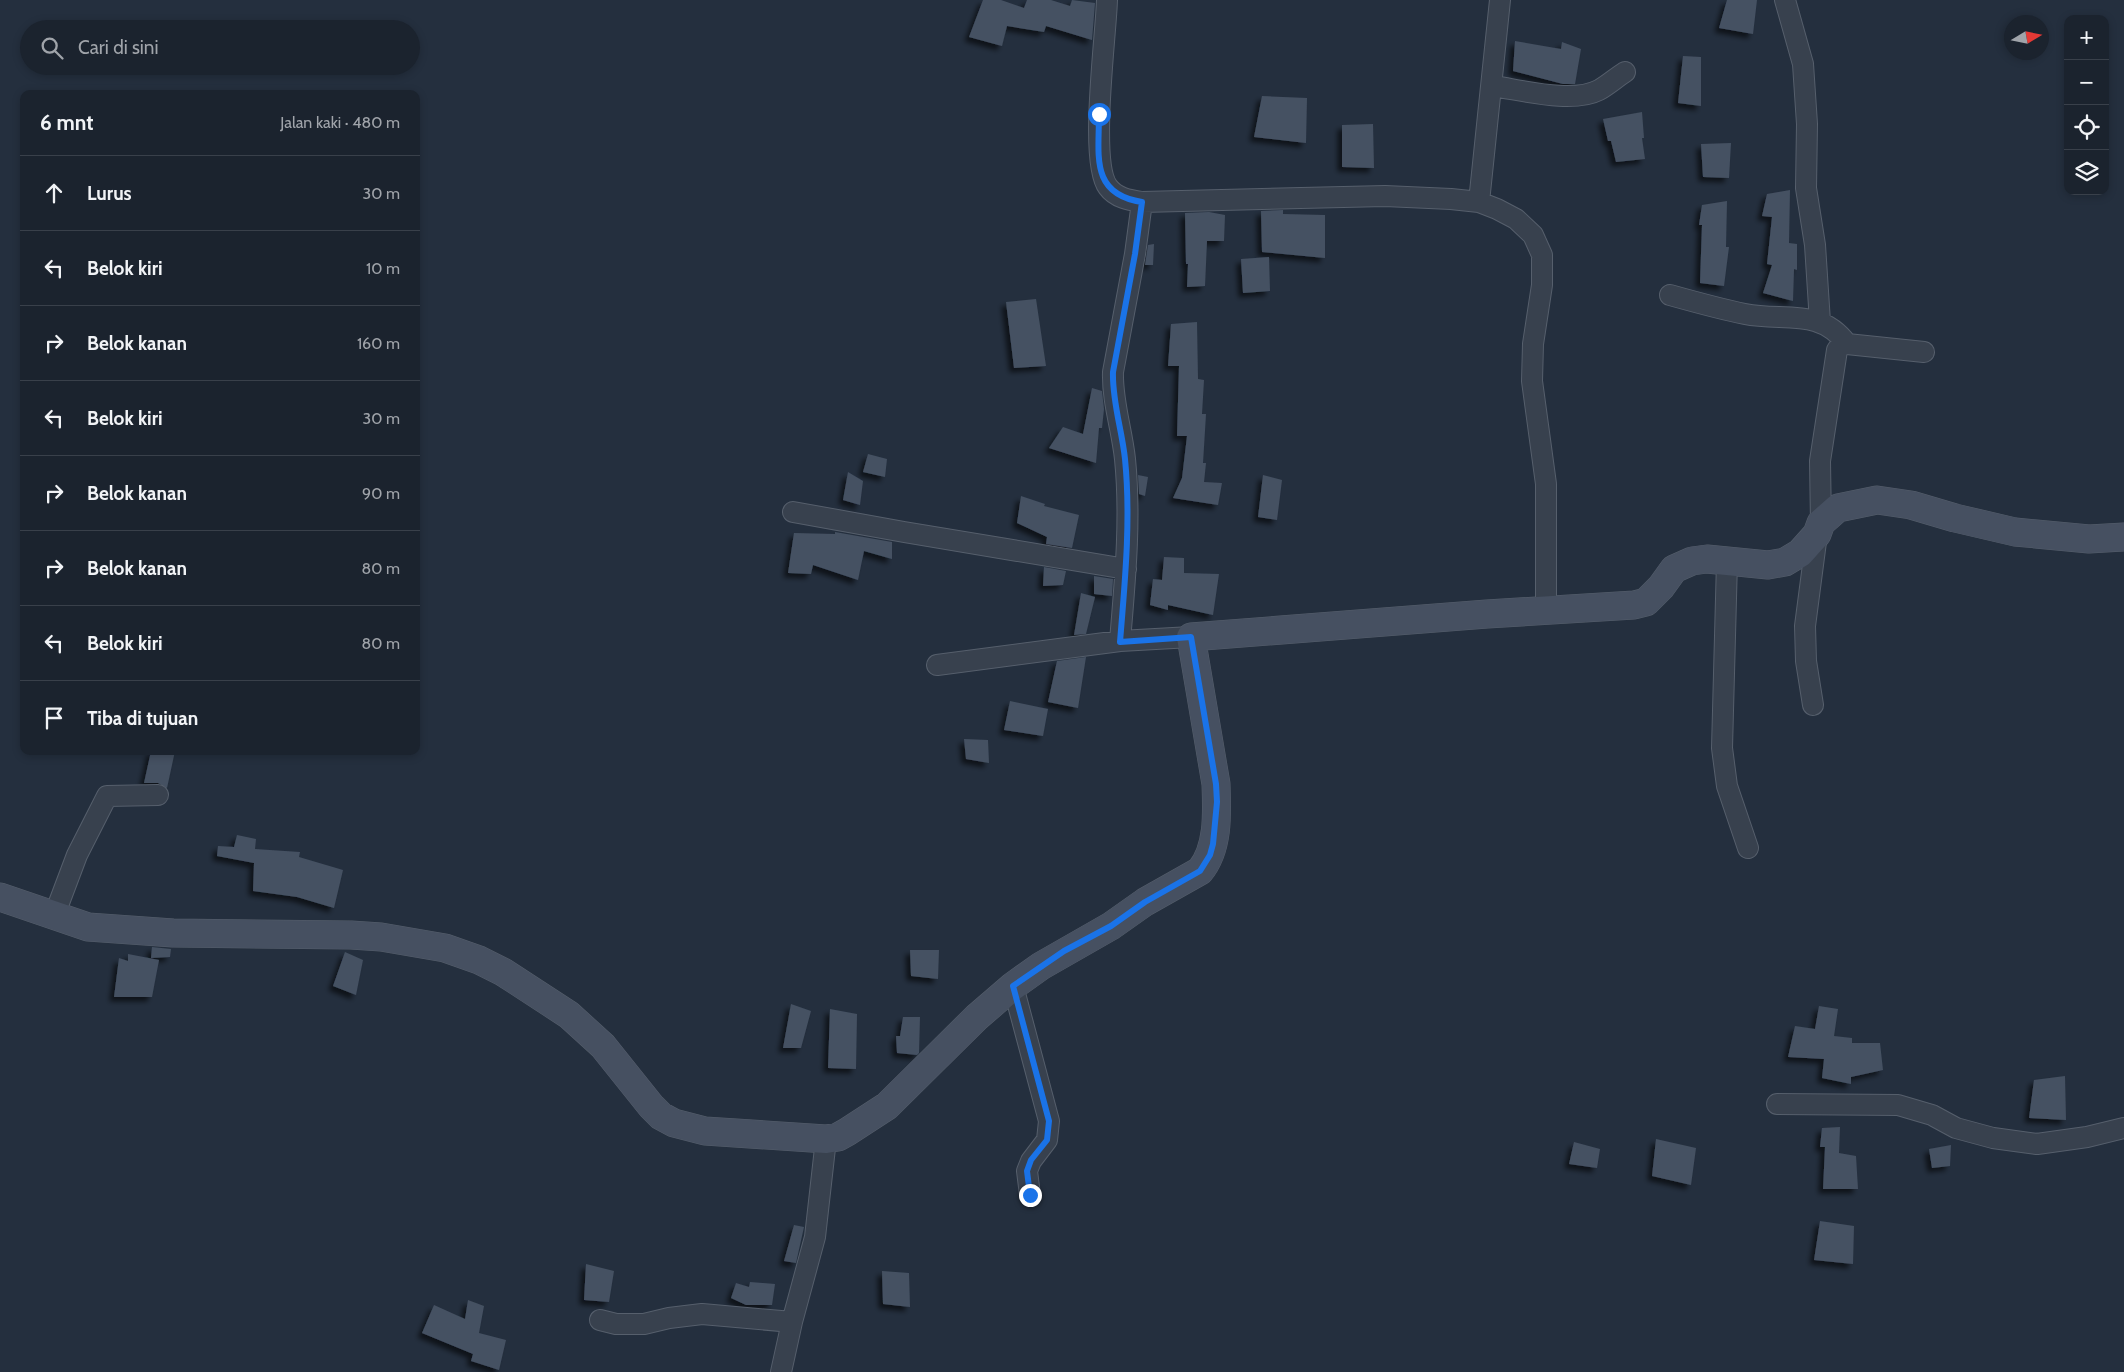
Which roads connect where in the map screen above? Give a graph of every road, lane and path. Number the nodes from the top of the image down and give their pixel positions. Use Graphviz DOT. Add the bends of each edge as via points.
graph roads {
  1 [pos="1107,0"];
  2 [pos="1500,0"];
  3 [pos="1784,0"];
  4 [pos="1625,72"];
  5 [pos="1492,86"];
  6 [pos="1142,202"];
  7 [pos="1479,202"];
  8 [pos="1670,295"];
  9 [pos="1820,322"];
  10 [pos="1847,344"];
  11 [pos="1924,352"];
  12 [pos="793,512"];
  13 [pos="1819,528"];
  14 [pos="2124,537"];
  15 [pos="1727,560"];
  16 [pos="1126,568"];
  17 [pos="1546,610"];
  18 [pos="1191,637"];
  19 [pos="1120,642"];
  20 [pos="937,665"];
  21 [pos="1813,705"];
  22 [pos="158,795"];
  23 [pos="1748,848"];
  24 [pos="0,897"];
  25 [pos="54,916"];
  26 [pos="1013,986"];
  27 [pos="1777,1104"];
  28 [pos="2124,1128"];
  29 [pos="826,1139"];
  30 [pos="1030,1195"];
  31 [pos="600,1320"];
  32 [pos="792,1322"];
  33 [pos="781,1372"];
  1 -- 6 [label="street" via="1099,114 1102,174 1107,186 1116,194"];
  2 -- 5 [label="street"];
  3 -- 9 [label="street" via="1803,64 1807,124 1806,188 1815,245"];
  4 -- 5 [label="street" via="1599,90 1582,95"];
  5 -- 7 [label="street"];
  6 -- 7 [label="street" via="1385,196"];
  6 -- 16 [label="street" via="1112,387 1125,457"];
  7 -- 17 [label="street" via="1516,219 1533,235 1542,255 1532,381 1546,484"];
  8 -- 9 [label="street" via="1747,315 1804,317"];
  9 -- 10 [label="street" via="1840,335"];
  10 -- 11 [label="street"];
  10 -- 13 [label="street" via="1837,350 1830,388 1820,461"];
  12 -- 16 [label="street"];
  13 -- 14 [label="street" via="1838,508 1877,500 1911,505 2015,532 2090,539"];
  13 -- 15 [label="street" via="1800,552 1785,562 1768,564"];
  13 -- 21 [label="street" via="1805,626 1806,661"];
  15 -- 17 [label="street" via="1692,561 1674,569 1646,602"];
  15 -- 23 [label="street" via="1722,748 1727,786"];
  16 -- 19 [label="street"];
  17 -- 18 [label="street"];
  18 -- 19 [label="street"];
  18 -- 26 [label="street" via="1216,784 1213,844 1206,864 1186,880 1064,951"];
  19 -- 20 [label="street"];
  22 -- 25 [label="street" via="107,796 77,855"];
  24 -- 25 [label="street"];
  25 -- 29 [label="street" via="88,927 173,933 351,935 445,948 503,972 569,1015 603,1046 651,1106 674,1123 705,1131"];
  26 -- 29 [label="street" via="887,1106 848,1132"];
  26 -- 30 [label="street" via="1049,1121 1047,1140 1031,1160 1027,1171"];
  27 -- 28 [label="street" via="1898,1105 1932,1115 1956,1128 1993,1138 2037,1144"];
  29 -- 32 [label="street" via="815,1237"];
  31 -- 32 [label="street" via="616,1324 644,1324 702,1314"];
  32 -- 33 [label="street"];
}
